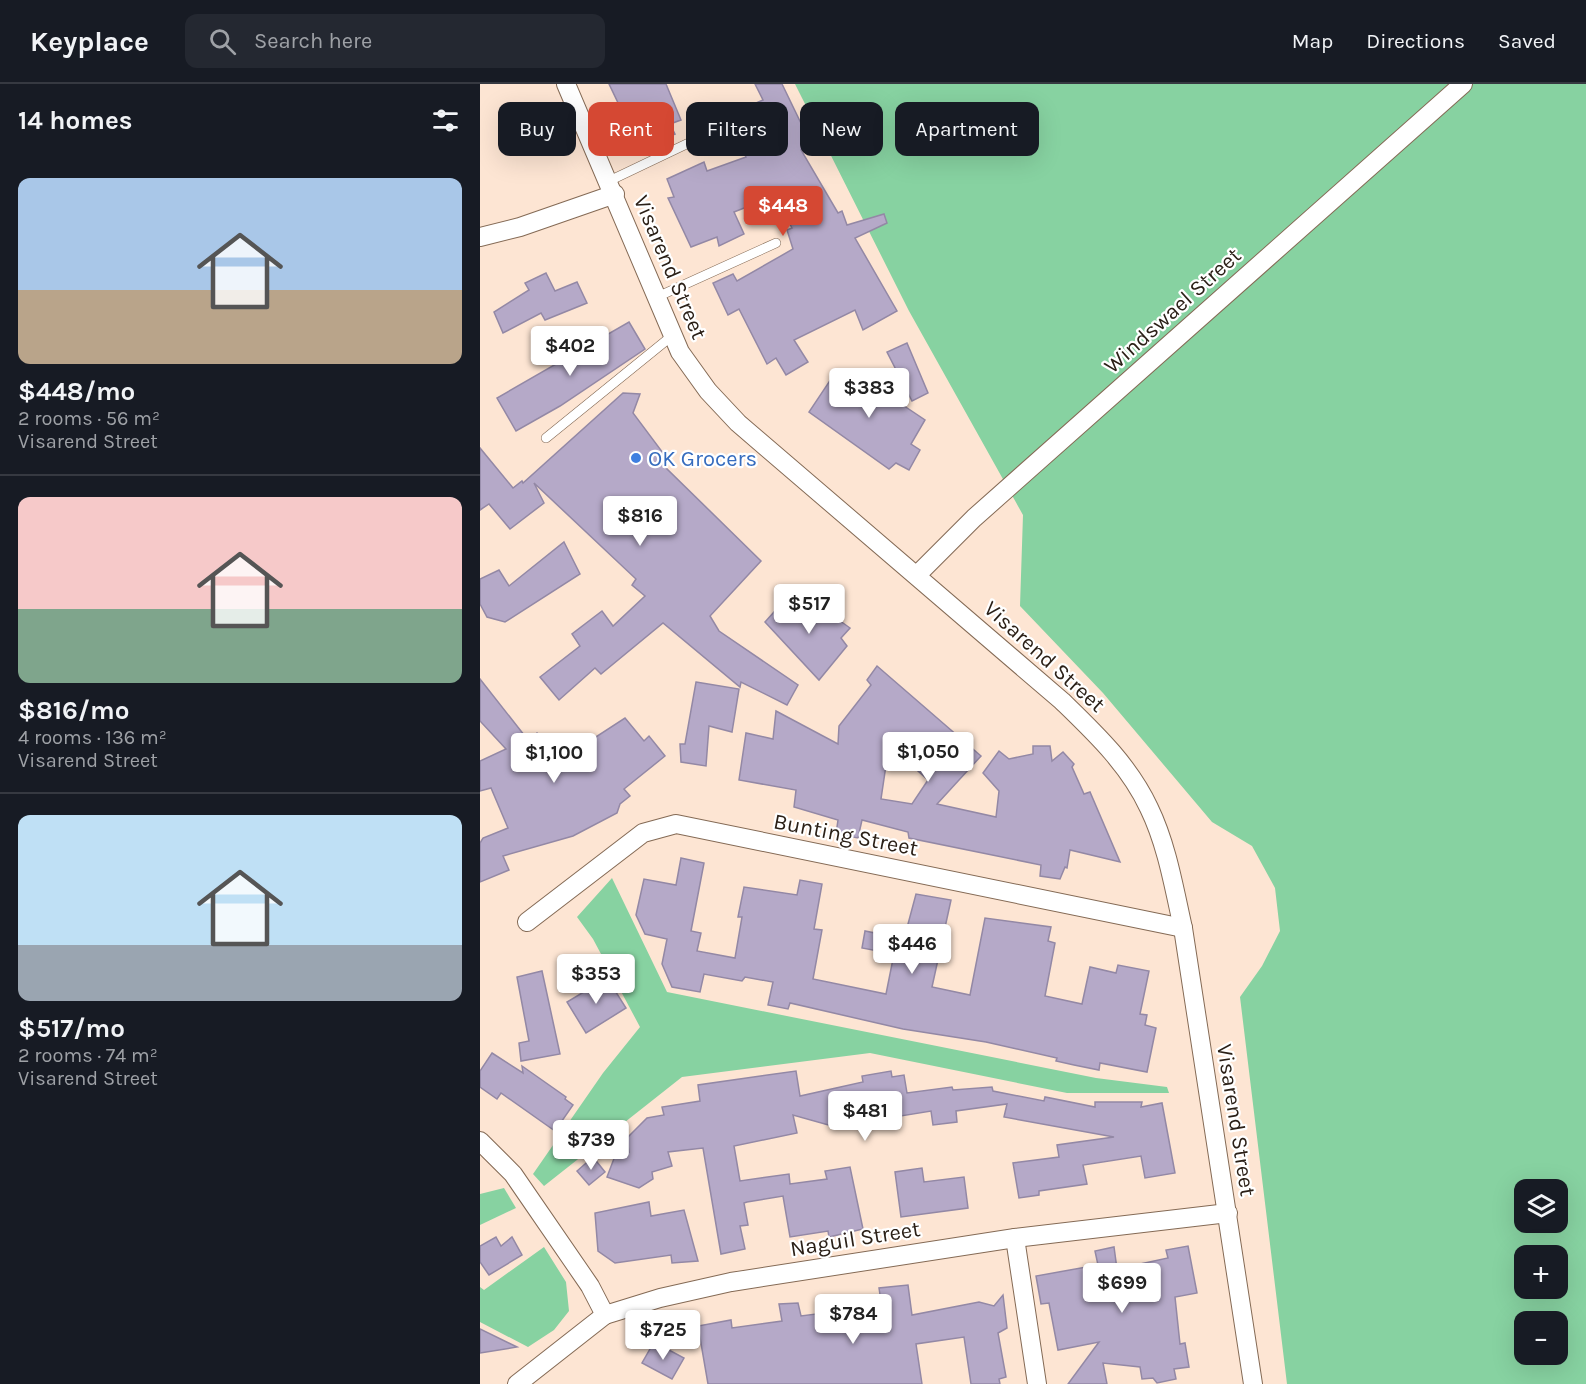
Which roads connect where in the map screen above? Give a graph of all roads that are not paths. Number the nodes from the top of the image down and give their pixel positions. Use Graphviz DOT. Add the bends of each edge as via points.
graph roads {
  1 [pos="566,84"];
  2 [pos="1463,84"];
  3 [pos="686,147"];
  4 [pos="612,188"];
  5 [pos="480,237"];
  6 [pos="776,243"];
  7 [pos="657,297"];
  8 [pos="673,335"];
  9 [pos="546,438"];
  10 [pos="917,575"];
  11 [pos="528,922"];
  12 [pos="1183,928"];
  13 [pos="480,1141"];
  14 [pos="1228,1213"];
  15 [pos="1015,1238"];
  16 [pos="605,1315"];
  17 [pos="517,1384"];
  18 [pos="1037,1384"];
  19 [pos="1253,1384"];
  1 -- 4 [label="street, Visarend Street"];
  2 -- 10 [label="street, Windswael Street" via="974,518"];
  3 -- 4 [label="lane"];
  4 -- 5 [label="street" via="520,227"];
  4 -- 7 [label="street, Visarend Street"];
  6 -- 7 [label="lane"];
  7 -- 8 [label="street, Visarend Street"];
  8 -- 9 [label="lane"];
  8 -- 10 [label="street, Visarend Street" via="680,352 708,391 738,423"];
  10 -- 12 [label="street, Visarend Street" via="1062,700 1110,748 1150,808"];
  11 -- 12 [label="street, Bunting Street" via="643,833 676,824"];
  12 -- 14 [label="street, Visarend Street"];
  13 -- 16 [label="street" via="513,1174 590,1286"];
  14 -- 15 [label="street, Naguil Street"];
  14 -- 19 [label="street, Visarend Street"];
  15 -- 16 [label="street, Naguil Street" via="731,1282"];
  15 -- 18 [label="street"];
  16 -- 17 [label="street, Naguil Street"];
}
